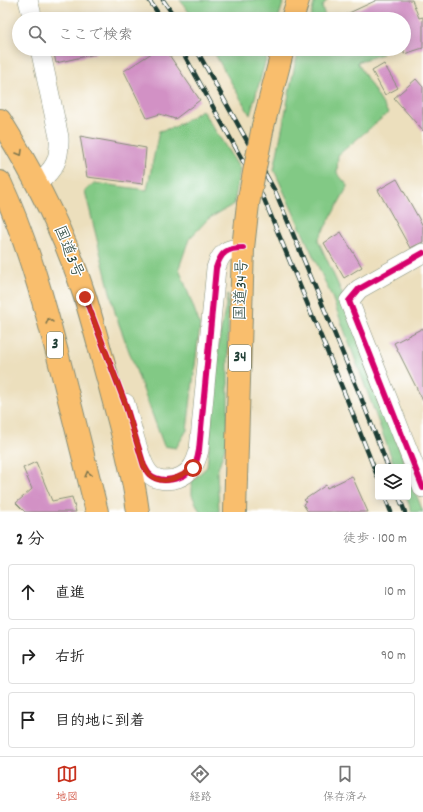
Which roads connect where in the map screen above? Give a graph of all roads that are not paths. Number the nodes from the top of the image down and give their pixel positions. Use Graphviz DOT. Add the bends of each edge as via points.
graph roads {
  1 [pos="28,0"];
  2 [pos="298,0"];
  3 [pos="31,12"];
  4 [pos="294,12"];
  5 [pos="42,56"];
  6 [pos="281,56"];
  7 [pos="0,120"];
  8 [pos="0,182"];
  9 [pos="38,183"];
  10 [pos="243,248"];
  11 [pos="423,253"];
  12 [pos="85,297"];
  13 [pos="118,417"];
  14 [pos="423,488"];
  15 [pos="97,512"];
  16 [pos="126,512"];
  17 [pos="138,512"];
  18 [pos="235,512"];
  1 -- 3 [label="street"];
  2 -- 4 [label="highway"];
  5 -- 9 [label="street" via="60,149 50,173"];
  6 -- 10 [label="highway, 国道34号 / 34, bridge" via="263,126 248,204"];
  7 -- 9 [label="highway, 国道3号, one-way"];
  15 -- 8 [label="highway, 3, one-way" via="38,285 21,231"];
  9 -- 12 [label="highway, 国道3号" via="60,231"];
  10 -- 12 [label="street" via="233,248 225,252 216,268 197,460 193,468 178,478 158,479 149,474 144,466 125,403"];
  10 -- 18 [label="highway, 国道34号 / 34"];
  11 -- 14 [label="street" via="359,289 349,301"];
  12 -- 13 [label="highway, 国道3号"];
  13 -- 16 [label="highway" via="126,471"];
  13 -- 17 [label="highway, 国道3号"];
}
